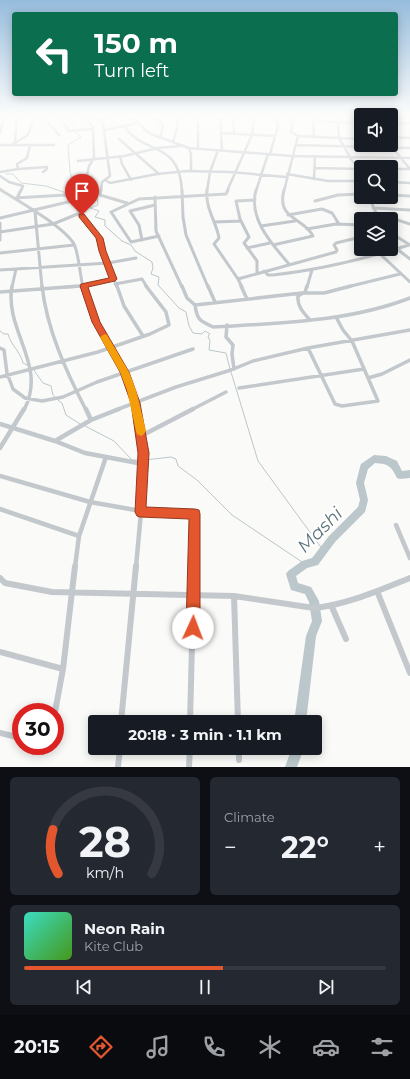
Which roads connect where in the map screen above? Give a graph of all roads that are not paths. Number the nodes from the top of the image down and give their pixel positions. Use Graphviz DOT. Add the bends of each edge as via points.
graph roads {
  1 [pos="218,150"];
  2 [pos="29,151"];
  3 [pos="94,151"];
  4 [pos="107,151"];
  5 [pos="131,151"];
  6 [pos="147,151"];
  7 [pos="162,151"];
  8 [pos="190,151"];
  9 [pos="222,151"];
  10 [pos="270,151"];
  11 [pos="294,151"];
  12 [pos="347,151"];
  13 [pos="246,152"];
  14 [pos="396,152"];
  15 [pos="134,154"];
  16 [pos="269,154"];
  17 [pos="120,156"];
  18 [pos="292,156"];
  19 [pos="315,156"];
  20 [pos="107,157"];
  21 [pos="350,157"];
  22 [pos="402,158"];
  23 [pos="410,158"];
  24 [pos="94,159"];
  25 [pos="78,161"];
  26 [pos="354,161"];
  27 [pos="316,168"];
  28 [pos="18,169"];
  29 [pos="354,169"];
  30 [pos="398,169"];
  31 [pos="410,169"];
  32 [pos="179,171"];
  33 [pos="191,171"];
  34 [pos="211,171"];
  35 [pos="0,172"];
  36 [pos="43,172"];
  37 [pos="235,172"];
  38 [pos="159,174"];
  39 [pos="261,174"];
  40 [pos="287,175"];
  41 [pos="0,176"];
  42 [pos="314,179"];
  43 [pos="105,180"];
  44 [pos="131,180"];
  45 [pos="354,181"];
  46 [pos="398,182"];
  47 [pos="410,183"];
  48 [pos="78,185"];
  49 [pos="0,189"];
  50 [pos="354,194"];
  51 [pos="206,195"];
  52 [pos="182,196"];
  53 [pos="398,196"];
  54 [pos="410,196"];
  55 [pos="154,197"];
  56 [pos="15,198"];
  57 [pos="255,200"];
  58 [pos="74,202"];
  59 [pos="315,202"];
  60 [pos="127,203"];
  61 [pos="372,204"];
  62 [pos="155,205"];
  63 [pos="373,208"];
  64 [pos="410,210"];
  65 [pos="33,211"];
  66 [pos="375,212"];
  67 [pos="80,213"];
  68 [pos="288,215"];
  69 [pos="0,218"];
  70 [pos="398,220"];
  71 [pos="241,221"];
  72 [pos="295,221"];
  73 [pos="214,222"];
  74 [pos="0,223"];
  75 [pos="53,224"];
  76 [pos="339,224"];
  77 [pos="410,224"];
  78 [pos="354,225"];
  79 [pos="261,226"];
  80 [pos="36,227"];
  81 [pos="307,229"];
  82 [pos="0,232"];
  83 [pos="159,236"];
  84 [pos="398,238"];
  85 [pos="354,239"];
  86 [pos="0,240"];
  87 [pos="142,240"];
  88 [pos="272,244"];
  89 [pos="74,245"];
  90 [pos="409,245"];
  91 [pos="38,248"];
  92 [pos="247,248"];
  93 [pos="398,249"];
  94 [pos="398,250"];
  95 [pos="0,254"];
  96 [pos="373,256"];
  97 [pos="382,256"];
  98 [pos="136,258"];
  99 [pos="410,259"];
  100 [pos="108,262"];
  101 [pos="289,264"];
  102 [pos="79,265"];
  103 [pos="40,267"];
  104 [pos="16,269"];
  105 [pos="0,270"];
  106 [pos="312,270"];
  107 [pos="264,271"];
  108 [pos="257,273"];
  109 [pos="400,274"];
  110 [pos="113,279"];
  111 [pos="238,279"];
  112 [pos="410,282"];
  113 [pos="115,284"];
  114 [pos="83,286"];
  115 [pos="43,289"];
  116 [pos="0,292"];
  117 [pos="11,292"];
  118 [pos="302,293"];
  119 [pos="410,298"];
  120 [pos="247,299"];
  121 [pos="215,302"];
  122 [pos="195,305"];
  123 [pos="336,316"];
  124 [pos="309,319"];
  125 [pos="228,325"];
  126 [pos="410,330"];
  127 [pos="143,336"];
  128 [pos="352,341"];
  129 [pos="0,348"];
  130 [pos="111,348"];
  131 [pos="308,348"];
  132 [pos="193,349"];
  133 [pos="410,360"];
  134 [pos="62,362"];
  135 [pos="364,369"];
  136 [pos="231,370"];
  137 [pos="30,371"];
  138 [pos="124,372"];
  139 [pos="8,376"];
  140 [pos="322,376"];
  141 [pos="0,377"];
  142 [pos="368,378"];
  143 [pos="239,388"];
  144 [pos="77,390"];
  145 [pos="226,392"];
  146 [pos="29,400"];
  147 [pos="136,403"];
  148 [pos="91,420"];
  149 [pos="0,424"];
  150 [pos="12,427"];
  151 [pos="141,436"];
  152 [pos="55,441"];
  153 [pos="0,448"];
  154 [pos="106,457"];
  155 [pos="143,464"];
  156 [pos="0,476"];
  157 [pos="90,502"];
  158 [pos="0,509"];
  159 [pos="141,511"];
  160 [pos="396,525"];
  161 [pos="79,536"];
  162 [pos="410,558"];
  163 [pos="0,578"];
  164 [pos="410,578"];
  165 [pos="376,591"];
  166 [pos="73,593"];
  167 [pos="133,594"];
  168 [pos="194,596"];
  169 [pos="234,596"];
  170 [pos="331,605"];
  171 [pos="346,639"];
  172 [pos="0,652"];
  173 [pos="63,669"];
  174 [pos="410,673"];
  175 [pos="57,703"];
  176 [pos="122,715"];
  177 [pos="190,715"];
  178 [pos="238,715"];
  179 [pos="0,733"];
  180 [pos="12,736"];
  181 [pos="119,755"];
  182 [pos="190,755"];
  183 [pos="239,755"];
  184 [pos="239,760"];
  185 [pos="118,767"];
  186 [pos="189,767"];
  1 -- 34 [label="street"];
  2 -- 28 [label="street" via="27,158 17,164"];
  3 -- 24 [label="street"];
  4 -- 20 [label="street"];
  5 -- 15 [label="street"];
  6 -- 15 [label="street"];
  7 -- 32 [label="street" via="172,159"];
  8 -- 33 [label="street"];
  9 -- 13 [label="street"];
  10 -- 16 [label="street"];
  11 -- 18 [label="street"];
  12 -- 21 [label="street"];
  13 -- 16 [label="street"];
  13 -- 37 [label="street"];
  14 -- 22 [label="street"];
  15 -- 17 [label="street"];
  15 -- 38 [label="street"];
  16 -- 18 [label="street"];
  16 -- 39 [label="street"];
  17 -- 20 [label="street"];
  17 -- 44 [label="street"];
  18 -- 19 [label="street"];
  18 -- 40 [label="street"];
  19 -- 21 [label="street"];
  19 -- 27 [label="street"];
  20 -- 24 [label="street"];
  20 -- 43 [label="street" via="110,176"];
  21 -- 22 [label="street"];
  21 -- 26 [label="street"];
  22 -- 23 [label="street"];
  22 -- 31 [label="street"];
  24 -- 25 [label="street"];
  24 -- 48 [label="street" via="87,175"];
  27 -- 29 [label="street"];
  27 -- 42 [label="street"];
  28 -- 35 [label="street"];
  28 -- 36 [label="street" via="46,167 47,170"];
  30 -- 31 [label="street"];
  32 -- 33 [label="street"];
  32 -- 38 [label="street"];
  32 -- 52 [label="street"];
  33 -- 34 [label="street"];
  34 -- 37 [label="street"];
  34 -- 51 [label="street"];
  37 -- 39 [label="street"];
  37 -- 51 [label="street" via="226,194"];
  38 -- 44 [label="street"];
  39 -- 40 [label="street"];
  39 -- 57 [label="street"];
  40 -- 42 [label="street"];
  40 -- 68 [label="street" via="282,198 283,208"];
  41 -- 56 [label="street" via="23,186"];
  42 -- 45 [label="street"];
  43 -- 44 [label="street" via="109,184"];
  43 -- 60 [label="street" via="102,182 100,195"];
  46 -- 47 [label="street"];
  49 -- 56 [label="street"];
  50 -- 59 [label="street" via="338,194"];
  51 -- 52 [label="street"];
  51 -- 73 [label="street" via="208,209"];
  52 -- 55 [label="street"];
  52 -- 121 [label="street" via="186,234"];
  53 -- 54 [label="street"];
  55 -- 60 [label="street" via="139,198"];
  55 -- 62 [label="street"];
  56 -- 58 [label="street" via="65,195 71,197"];
  56 -- 65 [label="street"];
  57 -- 71 [label="street" via="236,200"];
  57 -- 79 [label="street"];
  58 -- 65 [label="street"];
  58 -- 67 [label="street"];
  60 -- 87 [label="street" via="111,213 131,242"];
  61 -- 63 [label="street"];
  62 -- 83 [label="street" via="155,223"];
  62 -- 87 [label="street" via="130,211 139,225"];
  63 -- 64 [label="street"];
  63 -- 66 [label="street"];
  65 -- 69 [label="street"];
  65 -- 75 [label="street"];
  65 -- 80 [label="street"];
  67 -- 75 [label="street"];
  67 -- 100 [label="street" via="100,238"];
  68 -- 72 [label="street"];
  68 -- 76 [label="street" via="322,209 332,213"];
  70 -- 77 [label="street"];
  71 -- 73 [label="street"];
  71 -- 92 [label="street" via="249,236 244,243"];
  72 -- 79 [label="street"];
  72 -- 81 [label="street"];
  73 -- 111 [label="street" via="219,238 214,244"];
  74 -- 82 [label="street"];
  75 -- 80 [label="street"];
  75 -- 89 [label="street"];
  76 -- 78 [label="street"];
  76 -- 81 [label="street"];
  79 -- 88 [label="street"];
  80 -- 82 [label="street"];
  80 -- 91 [label="street"];
  81 -- 88 [label="street" via="312,232 312,236"];
  82 -- 86 [label="street"];
  83 -- 87 [label="street"];
  83 -- 122 [label="street" via="187,298"];
  84 -- 90 [label="street"];
  85 -- 101 [label="street" via="336,243 336,252"];
  88 -- 92 [label="street"];
  88 -- 101 [label="street"];
  89 -- 91 [label="street"];
  89 -- 102 [label="street"];
  90 -- 93 [label="street"];
  91 -- 95 [label="street"];
  91 -- 103 [label="street"];
  92 -- 108 [label="street" via="257,261"];
  94 -- 99 [label="street"];
  96 -- 106 [label="street"];
  97 -- 109 [label="street"];
  98 -- 100 [label="street"];
  100 -- 102 [label="street"];
  100 -- 110 [label="street"];
  101 -- 107 [label="street"];
  102 -- 103 [label="street"];
  102 -- 114 [label="street"];
  103 -- 104 [label="street"];
  103 -- 115 [label="street"];
  104 -- 105 [label="street"];
  104 -- 117 [label="street"];
  106 -- 107 [label="street" via="273,275 268,275"];
  106 -- 118 [label="street" via="305,292"];
  107 -- 108 [label="street"];
  108 -- 111 [label="street"];
  109 -- 112 [label="street"];
  109 -- 118 [label="street" via="324,292"];
  110 -- 113 [label="street"];
  110 -- 114 [label="street"];
  111 -- 120 [label="street"];
  113 -- 127 [label="street" via="124,306"];
  113 -- 127 [label="street" via="142,279 166,312 169,324"];
  114 -- 115 [label="street"];
  114 -- 130 [label="street" via="96,322"];
  115 -- 117 [label="street"];
  115 -- 134 [label="street" via="44,303"];
  116 -- 117 [label="street"];
  117 -- 137 [label="street" via="11,311"];
  118 -- 120 [label="street"];
  118 -- 124 [label="street" via="298,296 298,306"];
  119 -- 123 [label="street" via="386,307"];
  120 -- 121 [label="street"];
  121 -- 122 [label="street"];
  122 -- 125 [label="street" via="197,317 202,322 213,327"];
  123 -- 124 [label="street"];
  123 -- 128 [label="street"];
  124 -- 125 [label="street"];
  125 -- 136 [label="street" via="226,337 233,345"];
  126 -- 128 [label="street"];
  127 -- 130 [label="street"];
  128 -- 131 [label="street"];
  128 -- 135 [label="street"];
  129 -- 139 [label="street" via="4,350"];
  130 -- 134 [label="street"];
  130 -- 138 [label="street"];
  131 -- 136 [label="street" via="253,361"];
  131 -- 140 [label="street"];
  132 -- 138 [label="street"];
  133 -- 142 [label="street"];
  134 -- 137 [label="street"];
  134 -- 144 [label="street"];
  135 -- 140 [label="street"];
  135 -- 142 [label="street"];
  136 -- 147 [label="street" via="189,382"];
  137 -- 139 [label="street"];
  137 -- 146 [label="street" via="32,391"];
  138 -- 144 [label="street"];
  138 -- 147 [label="street"];
  139 -- 141 [label="street"];
  139 -- 146 [label="street" via="12,388"];
  140 -- 142 [label="street" via="333,401 342,406 378,401"];
  140 -- 143 [label="street"];
  144 -- 146 [label="street" via="53,400"];
  144 -- 148 [label="street"];
  145 -- 151 [label="street"];
  146 -- 150 [label="street"];
  147 -- 148 [label="street"];
  147 -- 151 [label="street"];
  148 -- 152 [label="street"];
  149 -- 150 [label="street"];
  150 -- 152 [label="street"];
  150 -- 153 [label="street"];
  151 -- 155 [label="street"];
  152 -- 154 [label="street" via="79,451"];
  154 -- 155 [label="street"];
  154 -- 157 [label="street"];
  155 -- 159 [label="street"];
  156 -- 157 [label="street"];
  157 -- 159 [label="street"];
  157 -- 161 [label="street"];
  158 -- 161 [label="street"];
  159 -- 167 [label="street"];
  159 -- 168 [label="street" via="195,514"];
  160 -- 162 [label="street"];
  161 -- 166 [label="street"];
  163 -- 166 [label="street" via="5,582 52,592"];
  164 -- 165 [label="street"];
  165 -- 170 [label="street"];
  165 -- 174 [label="street"];
  166 -- 167 [label="street"];
  166 -- 173 [label="street"];
  167 -- 168 [label="street"];
  167 -- 176 [label="street"];
  168 -- 169 [label="street"];
  168 -- 177 [label="street"];
  169 -- 170 [label="street" via="314,608"];
  169 -- 178 [label="street"];
  170 -- 171 [label="street"];
  172 -- 173 [label="street"];
  173 -- 175 [label="street"];
  179 -- 180 [label="street"];
  181 -- 185 [label="street"];
  182 -- 186 [label="street"];
  183 -- 184 [label="street"];
}
